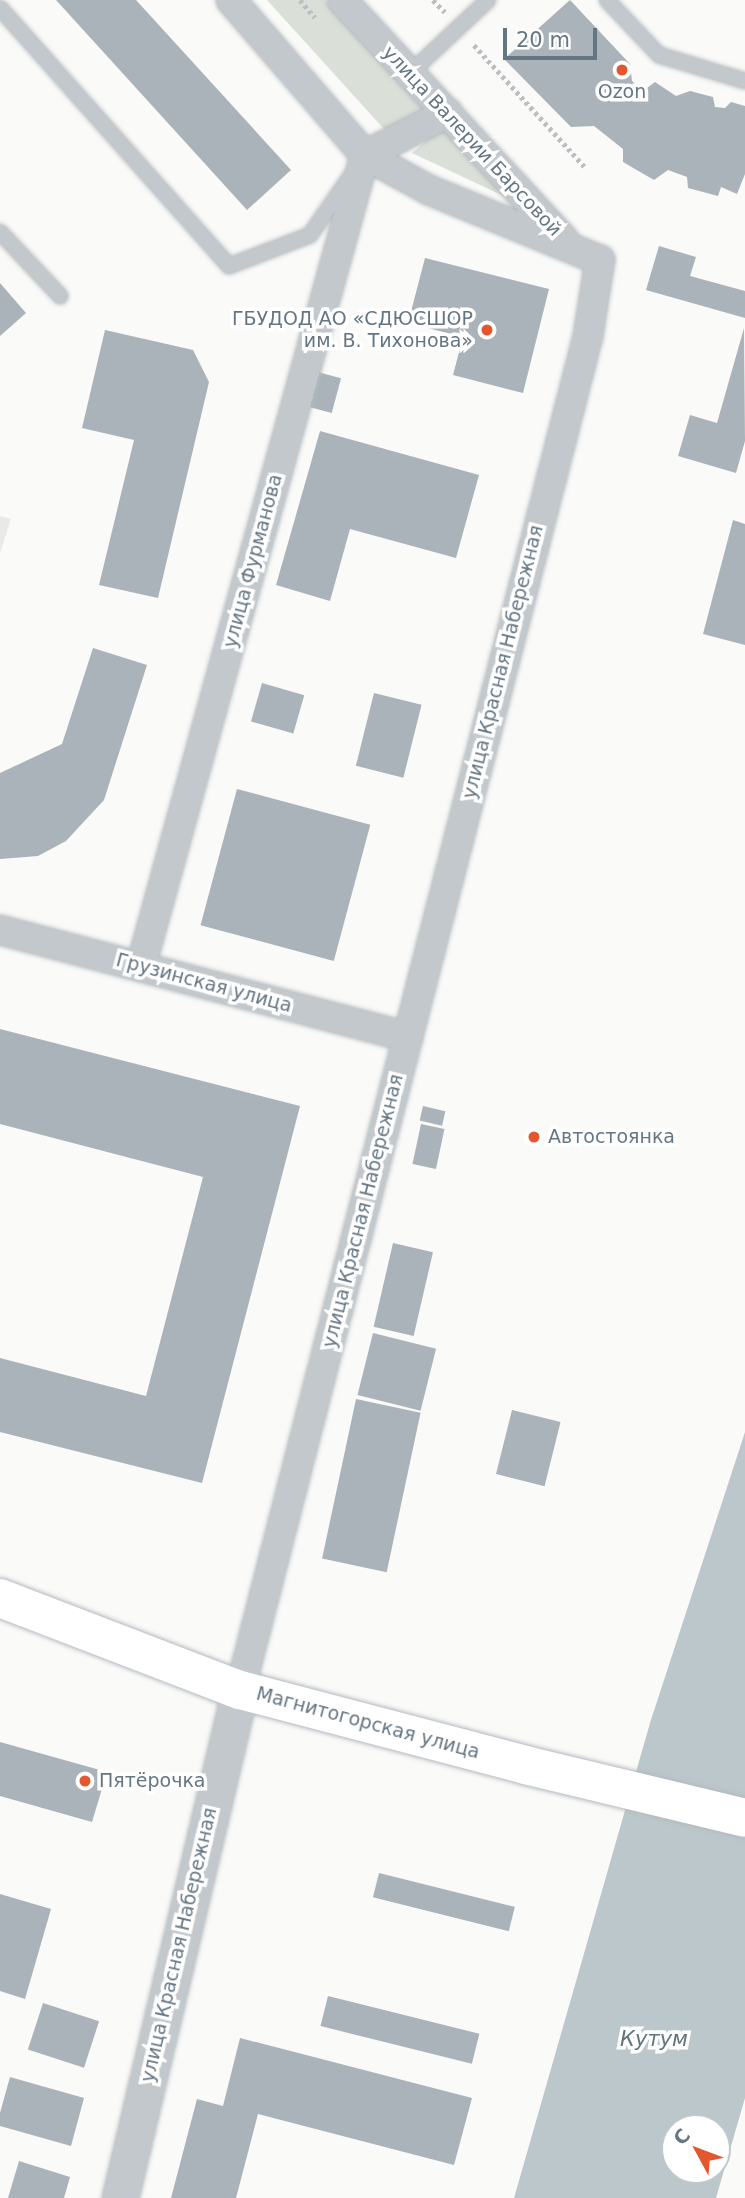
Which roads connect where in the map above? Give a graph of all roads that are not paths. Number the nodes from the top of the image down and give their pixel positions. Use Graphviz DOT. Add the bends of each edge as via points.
graph roads {
  1 [pos="231,0"];
  2 [pos="342,0"];
  3 [pos="488,0"];
  4 [pos="607,0"];
  5 [pos="0,8"];
  6 [pos="410,74"];
  7 [pos="745,81"];
  8 [pos="448,114"];
  9 [pos="365,155"];
  10 [pos="0,232"];
  11 [pos="568,244"];
  12 [pos="60,296"];
  13 [pos="0,930"];
  14 [pos="141,966"];
  15 [pos="408,1037"];
  16 [pos="0,1598"];
  17 [pos="240,1689"];
  18 [pos="745,1818"];
  19 [pos="120,2198"];
  1 -- 9 [label="street, улица Валерии Барсовой"];
  2 -- 6 [label="street, улица Валерии Барсовой"];
  3 -- 6 [label="lane"];
  4 -- 7 [label="lane" via="659,55"];
  5 -- 9 [label="lane" via="229,266 310,234"];
  6 -- 8 [label="street, улица Валерии Барсовой"];
  8 -- 9 [label="street"];
  8 -- 11 [label="street, улица Валерии Барсовой"];
  9 -- 11 [label="street, улица Валерии Барсовой" via="429,190"];
  9 -- 14 [label="street, улица Фурманова"];
  10 -- 12 [label="lane"];
  11 -- 15 [label="street, улица Красная Набережная" via="600,260 588,336"];
  13 -- 14 [label="street, Грузинская улица"];
  14 -- 15 [label="street, Грузинская улица"];
  15 -- 17 [label="street, улица Красная Набережная"];
  16 -- 17 [label="main road, Магнитогорская улица"];
  17 -- 18 [label="main road, Магнитогорская улица"];
  17 -- 19 [label="street, улица Красная Набережная"];
}
